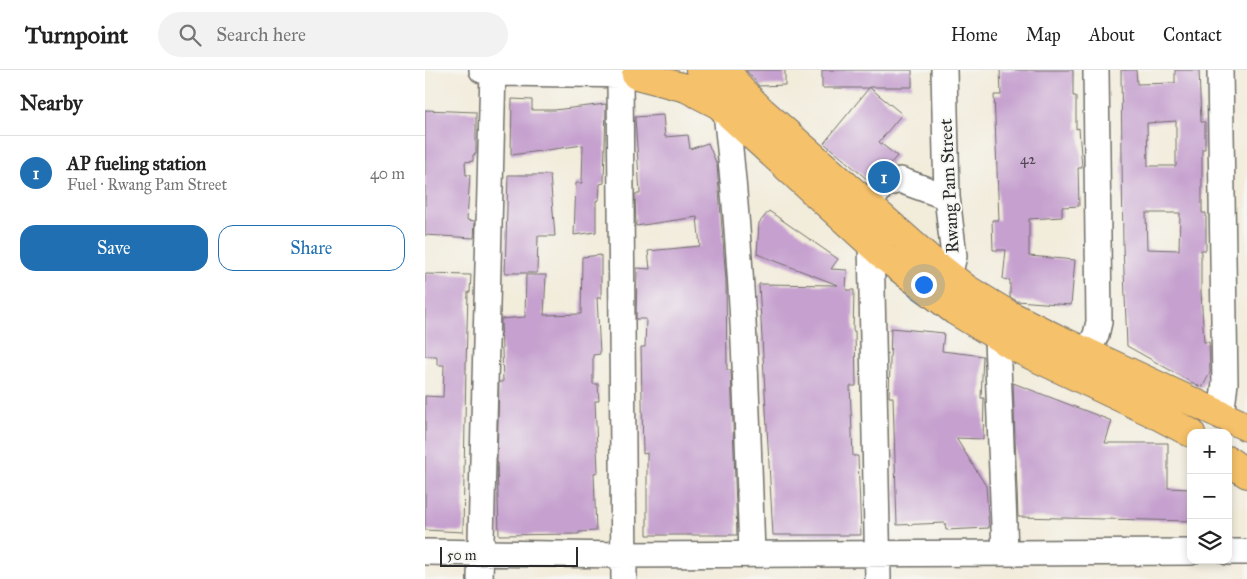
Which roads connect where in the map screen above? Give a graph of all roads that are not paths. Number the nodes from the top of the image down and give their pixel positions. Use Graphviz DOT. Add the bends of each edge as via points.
graph roads {
  1 [pos="944,70"];
  2 [pos="1096,70"];
  3 [pos="1220,70"];
  4 [pos="489,71"];
  5 [pos="628,75"];
  6 [pos="721,85"];
  7 [pos="947,197"];
  8 [pos="869,206"];
  9 [pos="871,244"];
  10 [pos="942,286"];
  11 [pos="997,338"];
  12 [pos="1081,364"];
  13 [pos="1221,416"];
  14 [pos="1247,427"];
  15 [pos="1187,431"];
  16 [pos="1232,463"];
  17 [pos="1247,474"];
  18 [pos="425,552"];
  19 [pos="1005,552"];
  20 [pos="1187,552"];
  21 [pos="1232,552"];
  22 [pos="1247,552"];
  23 [pos="877,553"];
  24 [pos="480,554"];
  25 [pos="753,554"];
  26 [pos="624,567"];
  27 [pos="480,579"];
  28 [pos="878,579"];
  1 -- 7 [label="street, Rwang Pam Street"];
  2 -- 12 [label="street" via="1099,322"];
  3 -- 13 [label="street" via="1225,383"];
  4 -- 5 [label="street"];
  4 -- 24 [label="street"];
  5 -- 6 [label="street"];
  5 -- 6 [label="main road" via="686,88"];
  5 -- 26 [label="street"];
  6 -- 8 [label="main road"];
  6 -- 9 [label="main road"];
  6 -- 25 [label="street" via="742,286"];
  7 -- 8 [label="street" via="900,180 882,185"];
  7 -- 10 [label="street, Rwang Pam Street" via="954,256"];
  8 -- 10 [label="main road"];
  9 -- 10 [label="main road"];
  9 -- 23 [label="street"];
  10 -- 11 [label="main road"];
  10 -- 12 [label="main road" via="1008,314"];
  11 -- 12 [label="main road"];
  11 -- 19 [label="street"];
  12 -- 13 [label="main road"];
  12 -- 15 [label="main road" via="1153,413"];
  13 -- 14 [label="main road"];
  16 -- 17 [label="main road"];
  18 -- 24 [label="street"];
  19 -- 20 [label="street"];
  19 -- 23 [label="street"];
  21 -- 22 [label="street"];
  23 -- 25 [label="street"];
  23 -- 28 [label="street"];
  24 -- 26 [label="street"];
  24 -- 27 [label="street"];
  25 -- 26 [label="street"];
}
